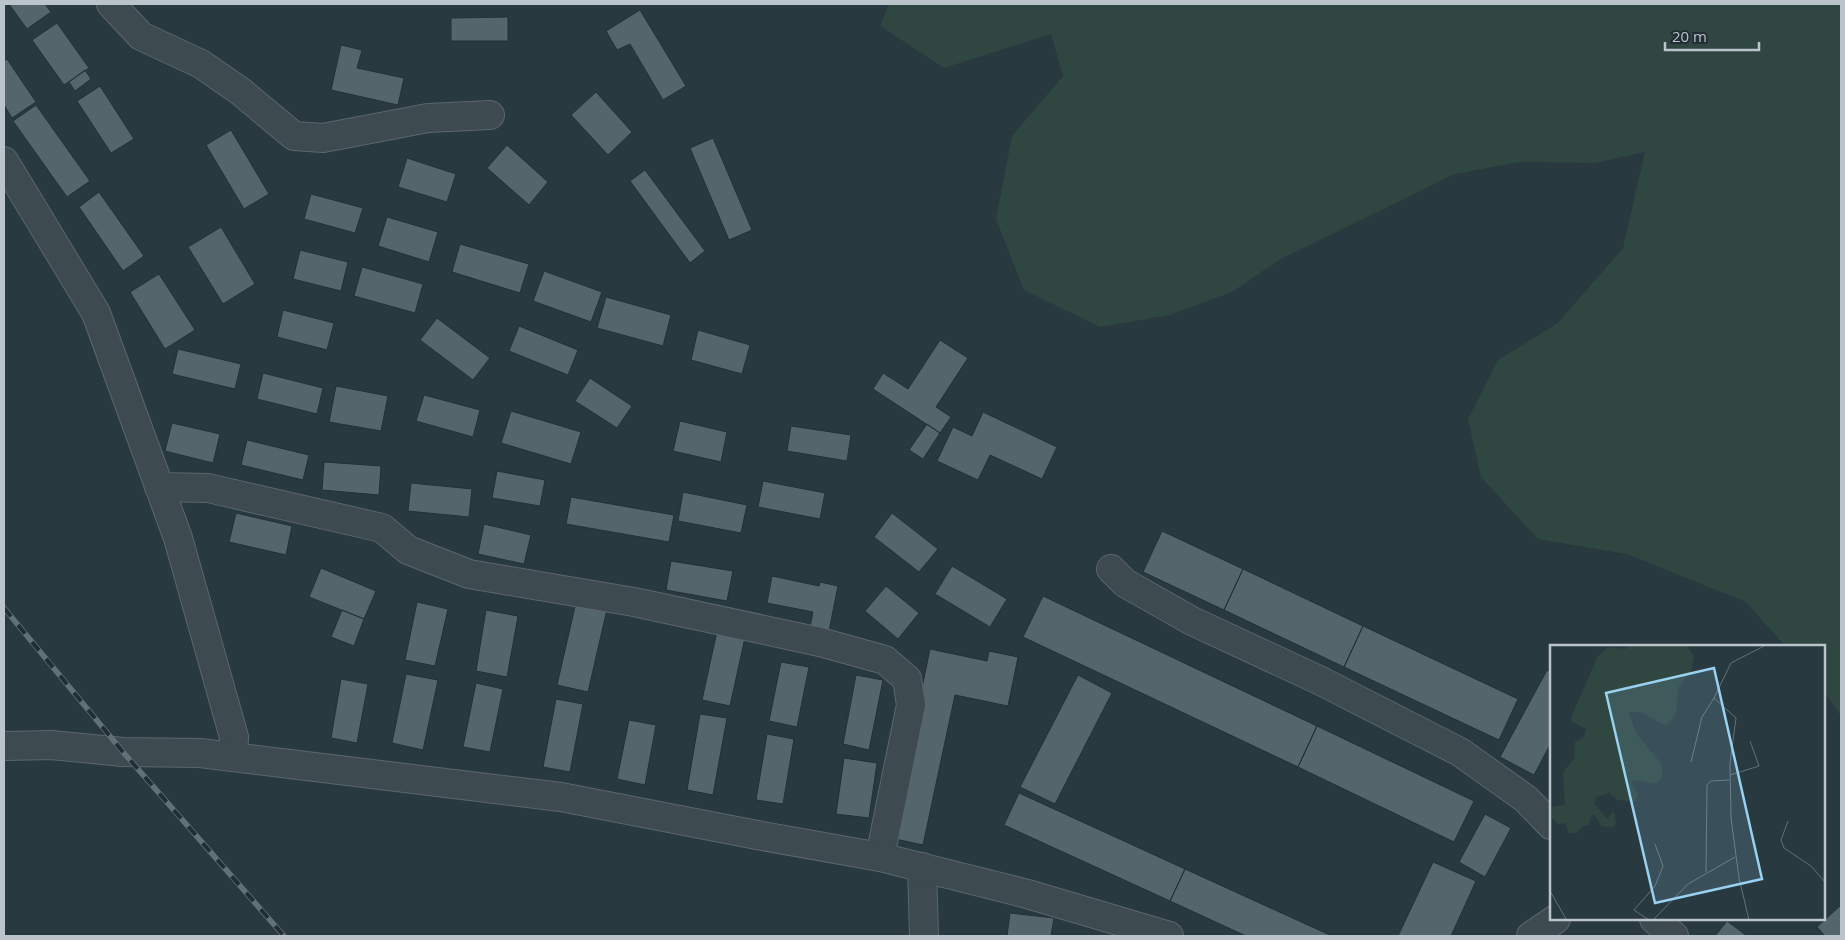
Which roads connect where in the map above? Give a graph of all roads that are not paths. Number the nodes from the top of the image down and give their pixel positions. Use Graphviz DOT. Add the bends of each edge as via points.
graph roads {
  1 [pos="111,4"];
  2 [pos="490,115"];
  3 [pos="4,161"];
  4 [pos="159,487"];
  5 [pos="1111,569"];
  6 [pos="4,746"];
  7 [pos="233,757"];
  8 [pos="1550,824"];
  9 [pos="880,857"];
  10 [pos="922,868"];
  11 [pos="1555,920"];
  12 [pos="1655,920"];
  13 [pos="924,936"];
  14 [pos="1169,936"];
  15 [pos="1531,936"];
  16 [pos="1674,936"];
  1 -- 2 [label="street" via="142,36 201,64 240,91 294,136 323,138 428,118"];
  3 -- 4 [label="street" via="96,314"];
  4 -- 7 [label="street" via="178,538 234,737"];
  4 -- 9 [label="street" via="208,488 382,528 408,550 469,574 634,602 820,642 885,660 907,679 911,705"];
  5 -- 8 [label="street" via="1124,583 1192,621 1319,680 1460,752 1526,799"];
  6 -- 7 [label="street" via="51,745"];
  7 -- 9 [label="street" via="561,797"];
  9 -- 10 [label="street"];
  10 -- 13 [label="street"];
  10 -- 14 [label="street" via="1024,893"];
  11 -- 15 [label="street"];
  12 -- 16 [label="street"];
}
